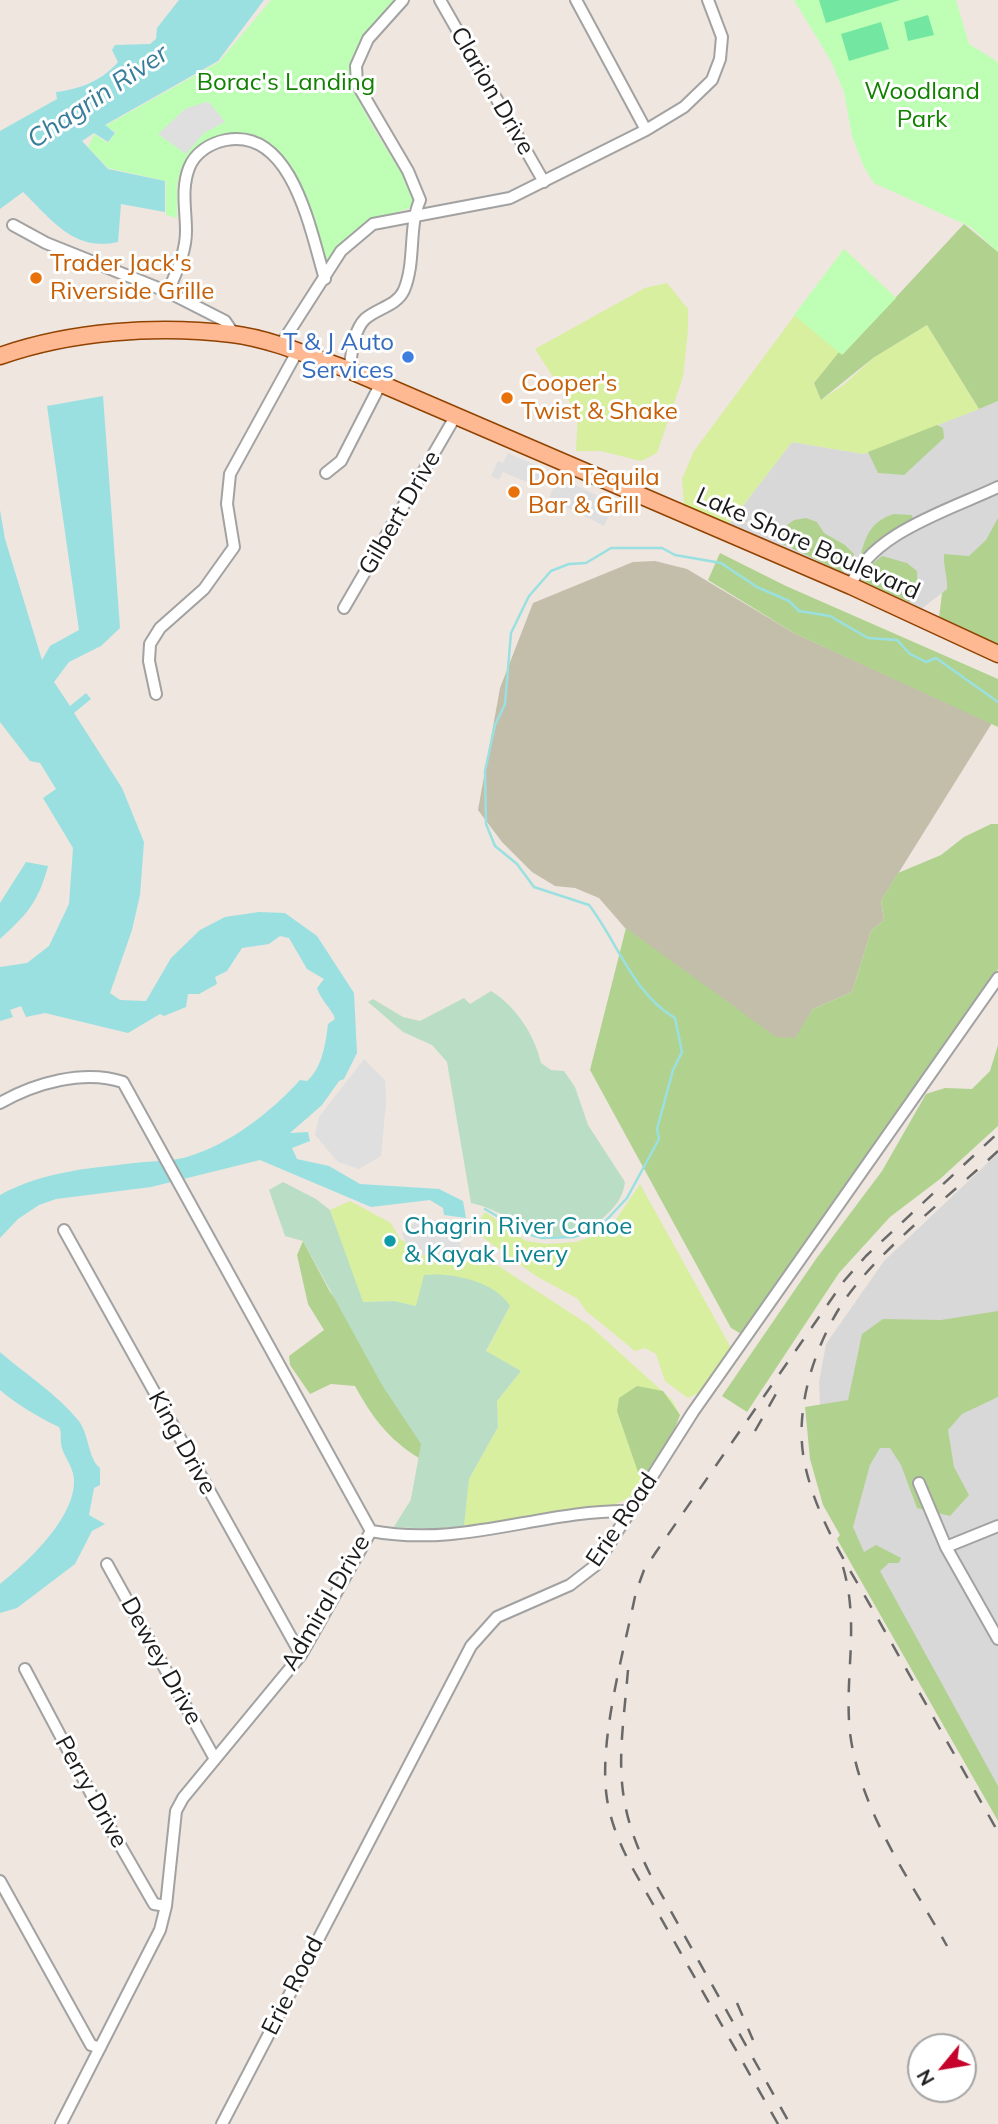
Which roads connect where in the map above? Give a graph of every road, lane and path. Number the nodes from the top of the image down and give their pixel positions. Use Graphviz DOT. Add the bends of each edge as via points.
graph roads {
  1 [pos="403,0"];
  2 [pos="440,0"];
  3 [pos="576,0"];
  4 [pos="708,0"];
  5 [pos="646,130"];
  6 [pos="544,182"];
  7 [pos="414,215"];
  8 [pos="13,225"];
  9 [pos="325,279"];
  10 [pos="168,292"];
  11 [pos="234,334"];
  12 [pos="280,346"];
  13 [pos="297,352"];
  14 [pos="0,356"];
  15 [pos="349,370"];
  16 [pos="380,385"];
  17 [pos="455,417"];
  18 [pos="326,473"];
  19 [pos="998,487"];
  20 [pos="851,586"];
  21 [pos="344,608"];
  22 [pos="998,654"];
  23 [pos="156,694"];
  24 [pos="998,978"];
  25 [pos="0,1103"];
  26 [pos="64,1230"];
  27 [pos="919,1483"];
  28 [pos="629,1511"];
  29 [pos="998,1526"];
  30 [pos="371,1531"];
  31 [pos="946,1547"];
  32 [pos="107,1564"];
  33 [pos="998,1639"];
  34 [pos="301,1656"];
  35 [pos="25,1669"];
  36 [pos="215,1759"];
  37 [pos="0,1881"];
  38 [pos="166,1906"];
  39 [pos="100,2048"];
  40 [pos="61,2124"];
  41 [pos="222,2124"];
  1 -- 7 [label="street" via="368,39 356,66 357,84 420,200"];
  2 -- 6 [label="street, Clarion Drive"];
  3 -- 5 [label="street"];
  4 -- 5 [label="street" via="722,37 712,80 684,107"];
  5 -- 6 [label="street"];
  6 -- 7 [label="street" via="510,198"];
  7 -- 9 [label="street" via="373,224 341,251"];
  7 -- 15 [label="street" via="410,268 402,294 359,327"];
  8 -- 10 [label="street"];
  9 -- 10 [label="street" via="300,195 278,160 263,146 234,138 200,151 190,165 184,184 183,256"];
  9 -- 12 [label="street"];
  10 -- 11 [label="street" via="225,321"];
  11 -- 12 [label="main road, Lake Shore Boulevard"];
  11 -- 14 [label="main road, Lake Shore Boulevard" via="94,334"];
  12 -- 13 [label="main road, Lake Shore Boulevard"];
  13 -- 15 [label="main road, Lake Shore Boulevard"];
  13 -- 23 [label="street" via="230,474 228,504 234,547 204,589 160,628 150,644"];
  15 -- 16 [label="main road, Lake Shore Boulevard"];
  16 -- 17 [label="main road, Lake Shore Boulevard"];
  16 -- 18 [label="street" via="341,461"];
  17 -- 20 [label="main road, Lake Shore Boulevard"];
  17 -- 21 [label="street, Gilbert Drive"];
  19 -- 20 [label="street" via="880,544"];
  20 -- 22 [label="main road, Lake Shore Boulevard"];
  24 -- 28 [label="street, Erie Road"];
  25 -- 30 [label="street, Admiral Drive" via="24,1089 88,1077 123,1082"];
  26 -- 34 [label="street, King Drive"];
  27 -- 31 [label="street"];
  28 -- 30 [label="street" via="470,1534"];
  28 -- 41 [label="street, Erie Road" via="596,1565 570,1585 496,1617 471,1646"];
  29 -- 31 [label="street"];
  30 -- 34 [label="street, Admiral Drive"];
  31 -- 33 [label="street"];
  32 -- 36 [label="street, Dewey Drive"];
  34 -- 36 [label="street, Admiral Drive"];
  35 -- 38 [label="street, Perry Drive" via="154,1904"];
  36 -- 38 [label="street, Admiral Drive" via="176,1811"];
  37 -- 39 [label="street" via="91,2045"];
  38 -- 39 [label="street, Admiral Drive" via="152,1948"];
  39 -- 40 [label="street, Admiral Drive"];
}
